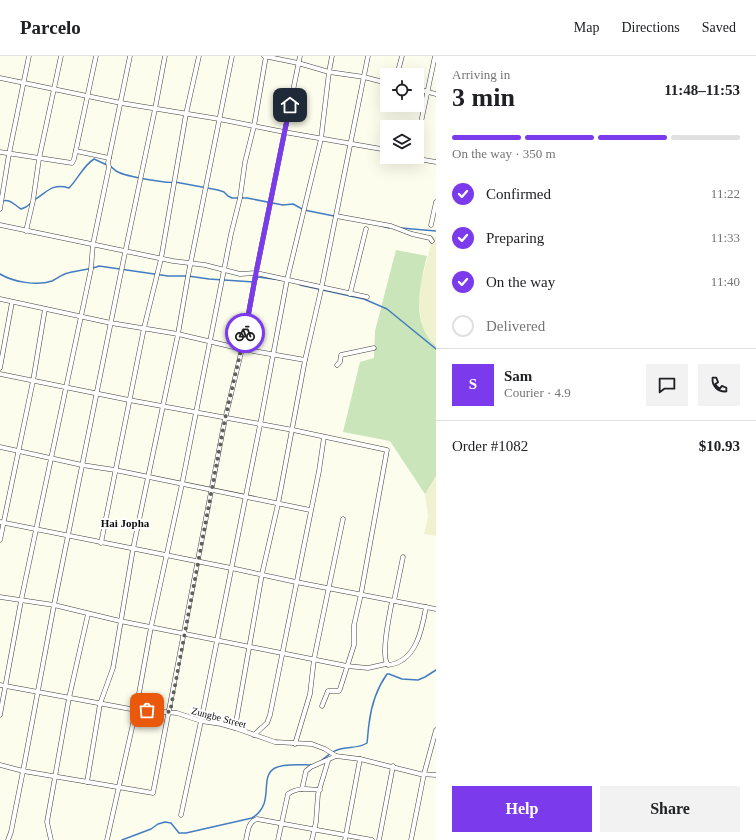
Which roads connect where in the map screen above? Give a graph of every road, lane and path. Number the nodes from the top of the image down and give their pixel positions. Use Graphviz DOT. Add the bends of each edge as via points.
graph roads {
  1 [pos="29,56"];
  2 [pos="62,56"];
  3 [pos="96,56"];
  4 [pos="130,56"];
  5 [pos="165,56"];
  6 [pos="199,56"];
  7 [pos="232,56"];
  8 [pos="265,56"];
  9 [pos="300,56"];
  10 [pos="332,56"];
  11 [pos="368,56"];
  12 [pos="402,56"];
  13 [pos="435,56"];
  14 [pos="298,63"];
  15 [pos="399,68"];
  16 [pos="329,72"];
  17 [pos="364,77"];
  18 [pos="0,78"];
  19 [pos="380,80"];
  20 [pos="24,82"];
  21 [pos="54,90"];
  22 [pos="424,91"];
  23 [pos="427,92"];
  24 [pos="436,94"];
  25 [pos="87,95"];
  26 [pos="120,103"];
  27 [pos="155,109"];
  28 [pos="186,114"];
  29 [pos="219,119"];
  30 [pos="421,120"];
  31 [pos="254,126"];
  32 [pos="284,132"];
  33 [pos="321,139"];
  34 [pos="351,144"];
  35 [pos="380,149"];
  36 [pos="76,150"];
  37 [pos="0,152"];
  38 [pos="9,154"];
  39 [pos="38,159"];
  40 [pos="424,160"];
  41 [pos="436,162"];
  42 [pos="108,163"];
  43 [pos="436,202"];
  44 [pos="0,208"];
  45 [pos="336,216"];
  46 [pos="0,225"];
  47 [pos="431,225"];
  48 [pos="366,229"];
  49 [pos="26,231"];
  50 [pos="432,241"];
  51 [pos="93,244"];
  52 [pos="126,251"];
  53 [pos="161,259"];
  54 [pos="190,264"];
  55 [pos="224,271"];
  56 [pos="256,273"];
  57 [pos="287,280"];
  58 [pos="322,288"];
  59 [pos="350,294"];
  60 [pos="367,297"];
  61 [pos="0,299"];
  62 [pos="12,302"];
  63 [pos="45,308"];
  64 [pos="82,316"];
  65 [pos="111,323"];
  66 [pos="144,328"];
  67 [pos="178,334"];
  68 [pos="210,343"];
  69 [pos="374,348"];
  70 [pos="242,349"];
  71 [pos="273,353"];
  72 [pos="305,360"];
  73 [pos="337,365"];
  74 [pos="0,368"];
  75 [pos="0,374"];
  76 [pos="33,381"];
  77 [pos="66,387"];
  78 [pos="96,394"];
  79 [pos="129,400"];
  80 [pos="163,406"];
  81 [pos="196,413"];
  82 [pos="225,419"];
  83 [pos="260,425"];
  84 [pos="293,430"];
  85 [pos="324,437"];
  86 [pos="0,447"];
  87 [pos="18,451"];
  88 [pos="51,459"];
  89 [pos="82,466"];
  90 [pos="115,470"];
  91 [pos="149,477"];
  92 [pos="182,484"];
  93 [pos="212,490"];
  94 [pos="245,497"];
  95 [pos="278,504"];
  96 [pos="310,510"];
  97 [pos="343,518"];
  98 [pos="2,522"];
  99 [pos="36,530"];
  100 [pos="68,536"];
  101 [pos="0,540"];
  102 [pos="101,543"];
  103 [pos="133,548"];
  104 [pos="167,555"];
  105 [pos="403,557"];
  106 [pos="199,562"];
  107 [pos="232,568"];
  108 [pos="262,574"];
  109 [pos="296,582"];
  110 [pos="330,589"];
  111 [pos="361,594"];
  112 [pos="0,597"];
  113 [pos="22,601"];
  114 [pos="393,601"];
  115 [pos="54,605"];
  116 [pos="426,607"];
  117 [pos="436,609"];
  118 [pos="88,614"];
  119 [pos="120,621"];
  120 [pos="151,627"];
  121 [pos="185,633"];
  122 [pos="217,640"];
  123 [pos="249,647"];
  124 [pos="282,653"];
  125 [pos="314,659"];
  126 [pos="386,664"];
  127 [pos="347,666"];
  128 [pos="0,685"];
  129 [pos="6,686"];
  130 [pos="38,692"];
  131 [pos="69,698"];
  132 [pos="100,704"];
  133 [pos="322,706"];
  134 [pos="136,710"];
  135 [pos="170,712"];
  136 [pos="0,715"];
  137 [pos="201,721"];
  138 [pos="235,728"];
  139 [pos="436,730"];
  140 [pos="254,735"];
  141 [pos="295,744"];
  142 [pos="335,756"];
  143 [pos="360,759"];
  144 [pos="328,761"];
  145 [pos="0,765"];
  146 [pos="393,766"];
  147 [pos="23,771"];
  148 [pos="424,774"];
  149 [pos="436,775"];
  150 [pos="55,776"];
  151 [pos="87,782"];
  152 [pos="120,787"];
  153 [pos="302,789"];
  154 [pos="320,790"];
  155 [pos="181,815"];
  156 [pos="281,823"];
  157 [pos="314,830"];
  158 [pos="346,838"];
  159 [pos="8,840"];
  160 [pos="51,840"];
  161 [pos="107,840"];
  162 [pos="246,840"];
  163 [pos="278,840"];
  164 [pos="312,840"];
  165 [pos="372,840"];
  166 [pos="379,840"];
  167 [pos="411,840"];
  1 -- 20 [label="street"];
  2 -- 21 [label="street"];
  3 -- 25 [label="street"];
  4 -- 26 [label="street"];
  5 -- 27 [label="street"];
  6 -- 28 [label="street"];
  7 -- 29 [label="street"];
  8 -- 14 [label="street"];
  8 -- 31 [label="street"];
  9 -- 14 [label="street"];
  10 -- 16 [label="street"];
  11 -- 17 [label="street"];
  12 -- 15 [label="street"];
  13 -- 23 [label="street"];
  14 -- 16 [label="street"];
  14 -- 32 [label="street"];
  16 -- 17 [label="street"];
  16 -- 33 [label="street"];
  17 -- 19 [label="street"];
  17 -- 34 [label="street"];
  18 -- 20 [label="street"];
  20 -- 21 [label="street"];
  20 -- 38 [label="street"];
  21 -- 25 [label="street"];
  21 -- 39 [label="street"];
  22 -- 23 [label="street"];
  23 -- 24 [label="street"];
  23 -- 30 [label="street"];
  25 -- 26 [label="street"];
  25 -- 36 [label="street"];
  26 -- 27 [label="street"];
  26 -- 42 [label="street"];
  27 -- 28 [label="street"];
  27 -- 52 [label="street"];
  28 -- 29 [label="street"];
  28 -- 53 [label="street"];
  29 -- 31 [label="street"];
  29 -- 54 [label="street"];
  31 -- 32 [label="street"];
  31 -- 55 [label="street"];
  32 -- 33 [label="street"];
  32 -- 56 [label="street"];
  33 -- 34 [label="street"];
  33 -- 57 [label="street"];
  34 -- 35 [label="street"];
  34 -- 45 [label="street"];
  36 -- 39 [label="street" via="72,163"];
  36 -- 42 [label="street"];
  37 -- 38 [label="street"];
  38 -- 39 [label="street"];
  38 -- 44 [label="street"];
  39 -- 49 [label="street"];
  40 -- 41 [label="street"];
  42 -- 51 [label="street"];
  43 -- 47 [label="street"];
  45 -- 50 [label="street" via="391,226 430,238"];
  45 -- 58 [label="street"];
  46 -- 49 [label="street"];
  48 -- 59 [label="street"];
  49 -- 51 [label="street"];
  51 -- 52 [label="street"];
  51 -- 64 [label="street"];
  52 -- 53 [label="street"];
  52 -- 65 [label="street"];
  53 -- 54 [label="street"];
  53 -- 66 [label="street"];
  54 -- 55 [label="street" via="205,265"];
  54 -- 67 [label="street"];
  55 -- 56 [label="street"];
  55 -- 68 [label="street"];
  56 -- 57 [label="street"];
  56 -- 70 [label="street"];
  57 -- 58 [label="street"];
  57 -- 71 [label="street"];
  58 -- 59 [label="street"];
  58 -- 72 [label="street"];
  59 -- 60 [label="street"];
  61 -- 62 [label="street"];
  62 -- 63 [label="street"];
  62 -- 74 [label="street"];
  63 -- 64 [label="street"];
  63 -- 76 [label="street"];
  64 -- 65 [label="street"];
  64 -- 77 [label="street"];
  65 -- 66 [label="street"];
  65 -- 78 [label="street"];
  66 -- 67 [label="street"];
  66 -- 79 [label="street"];
  67 -- 68 [label="street"];
  67 -- 80 [label="street"];
  68 -- 70 [label="street"];
  68 -- 81 [label="street"];
  69 -- 73 [label="street" via="341,355"];
  70 -- 71 [label="street"];
  70 -- 82 [label="street"];
  71 -- 72 [label="street"];
  71 -- 83 [label="street"];
  72 -- 84 [label="street"];
  75 -- 76 [label="street"];
  76 -- 77 [label="street"];
  76 -- 87 [label="street"];
  77 -- 78 [label="street"];
  77 -- 88 [label="street"];
  78 -- 79 [label="street"];
  78 -- 89 [label="street"];
  79 -- 80 [label="street"];
  79 -- 90 [label="street"];
  80 -- 81 [label="street"];
  80 -- 91 [label="street"];
  81 -- 82 [label="street"];
  81 -- 92 [label="street"];
  82 -- 83 [label="street"];
  82 -- 93 [label="street"];
  83 -- 84 [label="street"];
  83 -- 94 [label="street"];
  84 -- 85 [label="street"];
  84 -- 95 [label="street"];
  85 -- 96 [label="street"];
  85 -- 111 [label="street" via="387,450"];
  86 -- 87 [label="street"];
  87 -- 88 [label="street"];
  87 -- 98 [label="street"];
  88 -- 89 [label="street"];
  88 -- 99 [label="street"];
  89 -- 90 [label="street"];
  89 -- 100 [label="street"];
  90 -- 91 [label="street"];
  90 -- 102 [label="street"];
  91 -- 92 [label="street"];
  91 -- 103 [label="street"];
  92 -- 93 [label="street"];
  92 -- 104 [label="street"];
  93 -- 94 [label="street"];
  93 -- 106 [label="street"];
  94 -- 95 [label="street"];
  94 -- 107 [label="street"];
  95 -- 96 [label="street"];
  95 -- 108 [label="street"];
  96 -- 109 [label="street"];
  97 -- 110 [label="street"];
  98 -- 99 [label="street"];
  98 -- 101 [label="street"];
  99 -- 100 [label="street"];
  99 -- 113 [label="street"];
  100 -- 102 [label="street"];
  100 -- 115 [label="street"];
  102 -- 103 [label="street"];
  103 -- 104 [label="street"];
  103 -- 119 [label="street"];
  104 -- 106 [label="street"];
  104 -- 120 [label="street"];
  105 -- 114 [label="street"];
  106 -- 107 [label="street"];
  106 -- 121 [label="street"];
  107 -- 108 [label="street"];
  107 -- 122 [label="street"];
  108 -- 109 [label="street"];
  108 -- 123 [label="street"];
  109 -- 110 [label="street"];
  109 -- 124 [label="street"];
  110 -- 111 [label="street"];
  110 -- 125 [label="street"];
  111 -- 114 [label="street"];
  111 -- 127 [label="street" via="354,625 354,644"];
  112 -- 113 [label="street"];
  113 -- 115 [label="street"];
  113 -- 129 [label="street"];
  114 -- 116 [label="street"];
  114 -- 126 [label="street" via="385,649"];
  115 -- 118 [label="street"];
  115 -- 130 [label="street"];
  116 -- 117 [label="street"];
  116 -- 126 [label="street" via="421,634 410,654 394,664"];
  118 -- 119 [label="street"];
  118 -- 131 [label="street"];
  119 -- 120 [label="street"];
  119 -- 132 [label="street" via="113,668"];
  120 -- 121 [label="street"];
  120 -- 134 [label="street"];
  121 -- 122 [label="street"];
  121 -- 135 [label="street"];
  122 -- 123 [label="street"];
  122 -- 137 [label="street"];
  123 -- 124 [label="street"];
  123 -- 138 [label="street"];
  124 -- 125 [label="street"];
  124 -- 140 [label="street" via="269,719"];
  125 -- 127 [label="street"];
  125 -- 141 [label="street" via="310,694"];
  126 -- 127 [label="street" via="368,668"];
  127 -- 133 [label="street" via="339,691 328,691"];
  128 -- 129 [label="street, Zungbe Street"];
  129 -- 130 [label="street, Zungbe Street"];
  129 -- 136 [label="street"];
  130 -- 131 [label="street, Zungbe Street"];
  130 -- 147 [label="street"];
  131 -- 132 [label="street, Zungbe Street"];
  131 -- 150 [label="street"];
  132 -- 134 [label="street, Zungbe Street"];
  132 -- 151 [label="street"];
  134 -- 135 [label="street, Zungbe Street"];
  134 -- 152 [label="street"];
  135 -- 137 [label="street, Zungbe Street"];
  135 -- 152 [label="street" via="153,793"];
  137 -- 138 [label="street, Zungbe Street"];
  137 -- 155 [label="street"];
  138 -- 140 [label="street, Zungbe Street"];
  139 -- 148 [label="street"];
  140 -- 141 [label="street, Zungbe Street" via="274,742"];
  141 -- 142 [label="street, Zungbe Street" via="312,744"];
  142 -- 143 [label="street"];
  142 -- 144 [label="street"];
  143 -- 146 [label="street"];
  143 -- 158 [label="street"];
  144 -- 153 [label="street" via="306,770"];
  144 -- 154 [label="street"];
  145 -- 147 [label="street"];
  146 -- 148 [label="street"];
  146 -- 166 [label="street"];
  147 -- 150 [label="street"];
  147 -- 159 [label="street"];
  148 -- 149 [label="street"];
  148 -- 167 [label="street"];
  150 -- 151 [label="street"];
  150 -- 160 [label="street" via="47,822"];
  151 -- 152 [label="street"];
  152 -- 161 [label="street"];
  153 -- 154 [label="street"];
  153 -- 156 [label="street" via="288,794"];
  154 -- 157 [label="street"];
  156 -- 157 [label="street"];
  156 -- 162 [label="street" via="253,820"];
  156 -- 163 [label="street"];
  157 -- 158 [label="street"];
  157 -- 164 [label="street"];
  158 -- 165 [label="street"];
}
